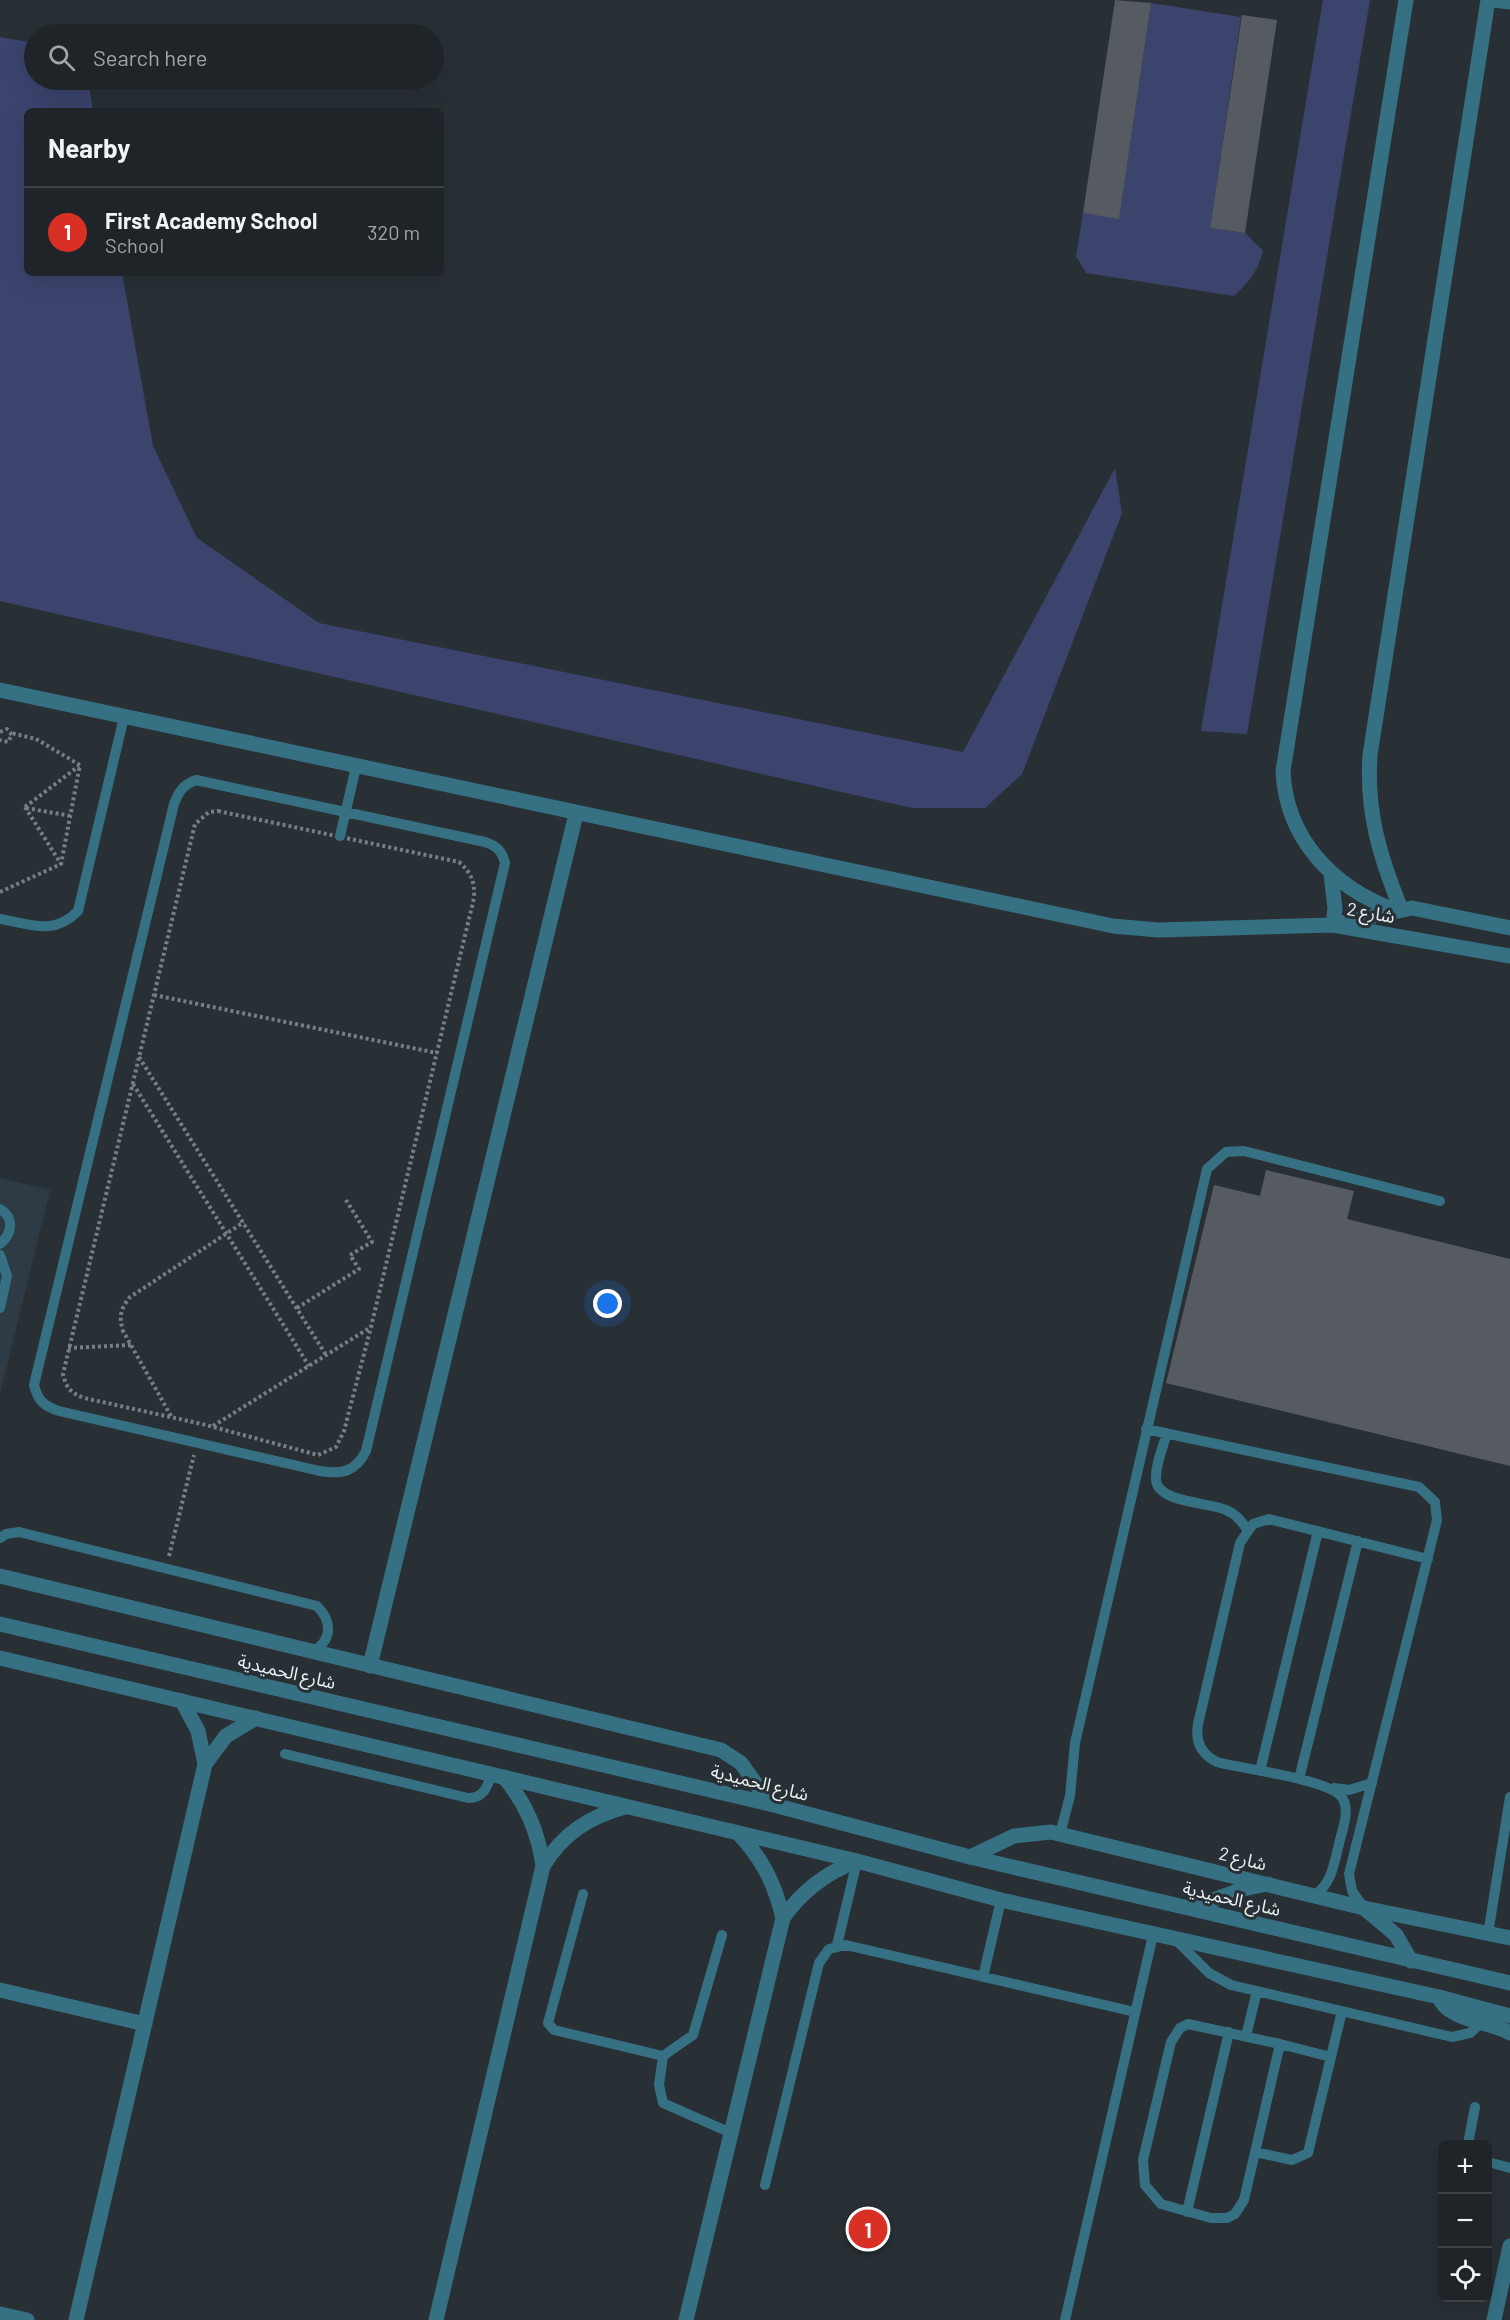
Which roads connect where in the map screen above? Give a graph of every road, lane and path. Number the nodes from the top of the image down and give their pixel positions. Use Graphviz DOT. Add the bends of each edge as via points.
graph roads {
  1 [pos="1406,0"];
  2 [pos="1488,0"];
  3 [pos="1494,0"];
  4 [pos="1510,2"];
  5 [pos="0,690"];
  6 [pos="124,717"];
  7 [pos="0,731"];
  8 [pos="11,733"];
  9 [pos="0,740"];
  10 [pos="80,765"];
  11 [pos="356,767"];
  12 [pos="25,807"];
  13 [pos="345,813"];
  14 [pos="576,814"];
  15 [pos="71,816"];
  16 [pos="340,836"];
  17 [pos="61,864"];
  18 [pos="1331,874"];
  19 [pos="0,892"];
  20 [pos="1398,909"];
  21 [pos="0,919"];
  22 [pos="1509,923"];
  23 [pos="1333,925"];
  24 [pos="1510,956"];
  25 [pos="154,995"];
  26 [pos="437,1053"];
  27 [pos="139,1057"];
  28 [pos="133,1083"];
  29 [pos="346,1200"];
  30 [pos="1440,1201"];
  31 [pos="0,1209"];
  32 [pos="244,1222"];
  33 [pos="228,1233"];
  34 [pos="0,1244"];
  35 [pos="0,1254"];
  36 [pos="0,1308"];
  37 [pos="297,1308"];
  38 [pos="372,1327"];
  39 [pos="131,1345"];
  40 [pos="68,1348"];
  41 [pos="326,1355"];
  42 [pos="309,1366"];
  43 [pos="171,1417"];
  44 [pos="202,1424"];
  45 [pos="212,1427"];
  46 [pos="1146,1429"];
  47 [pos="1167,1433"];
  48 [pos="198,1441"];
  49 [pos="1247,1529"];
  50 [pos="1318,1531"];
  51 [pos="0,1538"];
  52 [pos="1358,1541"];
  53 [pos="1428,1559"];
  54 [pos="166,1568"];
  55 [pos="0,1576"];
  56 [pos="0,1623"];
  57 [pos="311,1652"];
  58 [pos="0,1658"];
  59 [pos="370,1666"];
  60 [pos="182,1701"];
  61 [pos="256,1718"];
  62 [pos="285,1754"];
  63 [pos="205,1764"];
  64 [pos="1260,1772"];
  65 [pos="498,1775"];
  66 [pos="1299,1779"];
  67 [pos="1372,1783"];
  68 [pos="1333,1788"];
  69 [pos="1510,1797"];
  70 [pos="770,1804"];
  71 [pos="625,1807"];
  72 [pos="738,1833"];
  73 [pos="1060,1834"];
  74 [pos="970,1857"];
  75 [pos="857,1861"];
  76 [pos="543,1866"];
  77 [pos="1268,1884"];
  78 [pos="583,1894"];
  79 [pos="1314,1896"];
  80 [pos="1001,1900"];
  81 [pos="1364,1908"];
  82 [pos="1190,1909"];
  83 [pos="783,1918"];
  84 [pos="1488,1934"];
  85 [pos="722,1935"];
  86 [pos="1153,1935"];
  87 [pos="1510,1938"];
  88 [pos="1177,1941"];
  89 [pos="837,1945"];
  90 [pos="1411,1961"];
  91 [pos="983,1977"];
  92 [pos="1510,1983"];
  93 [pos="0,1990"];
  94 [pos="1257,1991"];
  95 [pos="1439,1997"];
  96 [pos="1342,2011"];
  97 [pos="1136,2012"];
  98 [pos="1510,2016"];
  99 [pos="1483,2021"];
  100 [pos="145,2024"];
  101 [pos="1229,2032"];
  102 [pos="1510,2033"];
  103 [pos="1246,2036"];
  104 [pos="1280,2044"];
  105 [pos="663,2056"];
  106 [pos="1331,2057"];
  107 [pos="1475,2107"];
  108 [pos="731,2133"];
  109 [pos="1469,2140"];
  110 [pos="1255,2152"];
  111 [pos="1492,2163"];
  112 [pos="1510,2168"];
  113 [pos="765,2185"];
  114 [pos="1187,2212"];
  115 [pos="1510,2246"];
  116 [pos="0,2314"];
  117 [pos="436,2319"];
  118 [pos="27,2320"];
  119 [pos="76,2320"];
  120 [pos="686,2320"];
  121 [pos="1065,2320"];
  122 [pos="1494,2320"];
  1 -- 18 [label="street" via="1283,771 1290,814"];
  2 -- 20 [label="street" via="1370,755 1373,829"];
  3 -- 4 [label="street"];
  5 -- 6 [label="street"];
  6 -- 11 [label="street"];
  6 -- 21 [label="lane" via="78,911 68,922 53,927"];
  7 -- 8 [label="path" via="7,729"];
  8 -- 9 [label="path" via="8,742"];
  8 -- 10 [label="path" via="36,739"];
  10 -- 12 [label="path"];
  10 -- 15 [label="path"];
  11 -- 13 [label="lane"];
  11 -- 14 [label="street"];
  12 -- 15 [label="path"];
  12 -- 17 [label="path"];
  13 -- 16 [label="lane"];
  13 -- 48 [label="lane" via="495,846 505,863 503,873 366,1451 360,1463 335,1474"];
  13 -- 48 [label="lane" via="196,780 178,793 36,1371 37,1398 46,1407"];
  14 -- 23 [label="street" via="1113,926 1192,930"];
  14 -- 59 [label="street"];
  15 -- 17 [label="path"];
  16 -- 25 [label="path" via="218,811 201,817 192,834"];
  16 -- 26 [label="path" via="446,858 469,871 474,898"];
  17 -- 19 [label="path"];
  18 -- 20 [label="street" via="1360,896"];
  18 -- 23 [label="street"];
  20 -- 22 [label="street, شارع 2"];
  20 -- 23 [label="street, شارع 2"];
  23 -- 24 [label="street, شارع 2"];
  25 -- 26 [label="path"];
  25 -- 27 [label="path"];
  26 -- 38 [label="path"];
  27 -- 28 [label="path"];
  27 -- 32 [label="path"];
  28 -- 33 [label="path"];
  28 -- 40 [label="path"];
  29 -- 37 [label="path" via="372,1242 350,1255 359,1269"];
  30 -- 46 [label="lane" via="1244,1151 1218,1157 1204,1177"];
  31 -- 34 [label="lane" via="9,1218 11,1228"];
  32 -- 33 [label="path"];
  32 -- 37 [label="path"];
  33 -- 39 [label="path" via="130,1297 122,1307 120,1319"];
  33 -- 42 [label="path"];
  35 -- 36 [label="lane" via="7,1275"];
  37 -- 41 [label="path"];
  38 -- 41 [label="path"];
  38 -- 45 [label="path" via="342,1439 327,1453 308,1454"];
  39 -- 40 [label="path"];
  39 -- 43 [label="path"];
  40 -- 43 [label="path" via="63,1374 73,1394"];
  41 -- 42 [label="path"];
  42 -- 45 [label="path"];
  43 -- 44 [label="path"];
  44 -- 45 [label="path"];
  44 -- 48 [label="path"];
  46 -- 47 [label="lane"];
  46 -- 73 [label="lane" via="1075,1743 1071,1796"];
  47 -- 49 [label="lane" via="1157,1472 1161,1490 1173,1497 1228,1511"];
  47 -- 53 [label="lane" via="1419,1487 1431,1496 1437,1511"];
  48 -- 54 [label="path"];
  49 -- 50 [label="lane" via="1269,1519"];
  49 -- 64 [label="lane" via="1240,1543 1196,1731 1200,1747 1210,1759"];
  50 -- 52 [label="lane"];
  50 -- 64 [label="lane"];
  51 -- 54 [label="lane" via="19,1532"];
  52 -- 53 [label="lane"];
  52 -- 66 [label="lane"];
  53 -- 67 [label="lane"];
  54 -- 57 [label="lane" via="317,1606 329,1625 328,1637"];
  55 -- 57 [label="street"];
  56 -- 70 [label="street, شارع الحميدية"];
  57 -- 59 [label="street"];
  58 -- 60 [label="street"];
  59 -- 70 [label="street" via="721,1750 741,1763"];
  60 -- 61 [label="street"];
  60 -- 63 [label="street" via="198,1731"];
  61 -- 63 [label="street" via="226,1736"];
  61 -- 65 [label="street"];
  62 -- 65 [label="lane" via="468,1798 484,1792"];
  63 -- 100 [label="street"];
  64 -- 66 [label="lane"];
  65 -- 71 [label="street"];
  65 -- 76 [label="street" via="527,1809"];
  66 -- 68 [label="lane"];
  67 -- 68 [label="lane" via="1349,1790"];
  67 -- 81 [label="lane" via="1349,1874 1352,1891"];
  68 -- 79 [label="lane" via="1343,1798 1346,1814 1331,1876"];
  69 -- 84 [label="lane"];
  70 -- 74 [label="street, شارع الحميدية"];
  71 -- 72 [label="street"];
  71 -- 76 [label="street" via="604,1812 577,1827"];
  72 -- 75 [label="street"];
  72 -- 83 [label="street" via="772,1880"];
  73 -- 74 [label="street, شارع 2" via="1014,1836"];
  73 -- 77 [label="street, شارع 2"];
  74 -- 82 [label="street, شارع الحميدية"];
  75 -- 80 [label="street"];
  75 -- 83 [label="street" via="807,1889"];
  75 -- 89 [label="lane"];
  76 -- 117 [label="street"];
  77 -- 79 [label="street, شارع 2"];
  77 -- 82 [label="street"];
  78 -- 105 [label="lane" via="548,2023 554,2030"];
  79 -- 81 [label="street, شارع 2"];
  80 -- 86 [label="street"];
  80 -- 91 [label="lane"];
  81 -- 84 [label="street, شارع 2"];
  81 -- 90 [label="street" via="1396,1935"];
  82 -- 90 [label="street, شارع الحميدية"];
  83 -- 108 [label="street"];
  84 -- 87 [label="street, شارع 2"];
  85 -- 105 [label="lane" via="693,2035"];
  86 -- 88 [label="street"];
  86 -- 97 [label="lane"];
  88 -- 94 [label="lane" via="1209,1973 1231,1985"];
  88 -- 95 [label="street"];
  89 -- 91 [label="lane"];
  89 -- 113 [label="lane" via="819,1963"];
  90 -- 92 [label="street, شارع الحميدية"];
  91 -- 97 [label="lane"];
  93 -- 100 [label="street"];
  94 -- 96 [label="lane"];
  94 -- 103 [label="lane"];
  95 -- 98 [label="street"];
  95 -- 99 [label="street" via="1453,2012"];
  96 -- 99 [label="lane" via="1452,2037 1470,2033"];
  96 -- 106 [label="lane"];
  97 -- 121 [label="lane"];
  99 -- 102 [label="street"];
  100 -- 119 [label="street"];
  101 -- 103 [label="lane"];
  101 -- 114 [label="lane"];
  101 -- 114 [label="lane" via="1188,2024 1174,2034 1143,2160 1145,2185 1151,2196 1161,2204"];
  103 -- 104 [label="lane"];
  104 -- 106 [label="lane"];
  104 -- 110 [label="lane"];
  105 -- 108 [label="lane" via="659,2085 663,2103"];
  106 -- 110 [label="lane" via="1308,2153 1292,2160"];
  107 -- 109 [label="lane"];
  108 -- 120 [label="street"];
  110 -- 114 [label="lane" via="1244,2200 1235,2214 1219,2219"];
  111 -- 112 [label="lane"];
  115 -- 122 [label="street"];
  116 -- 118 [label="street"];
}
